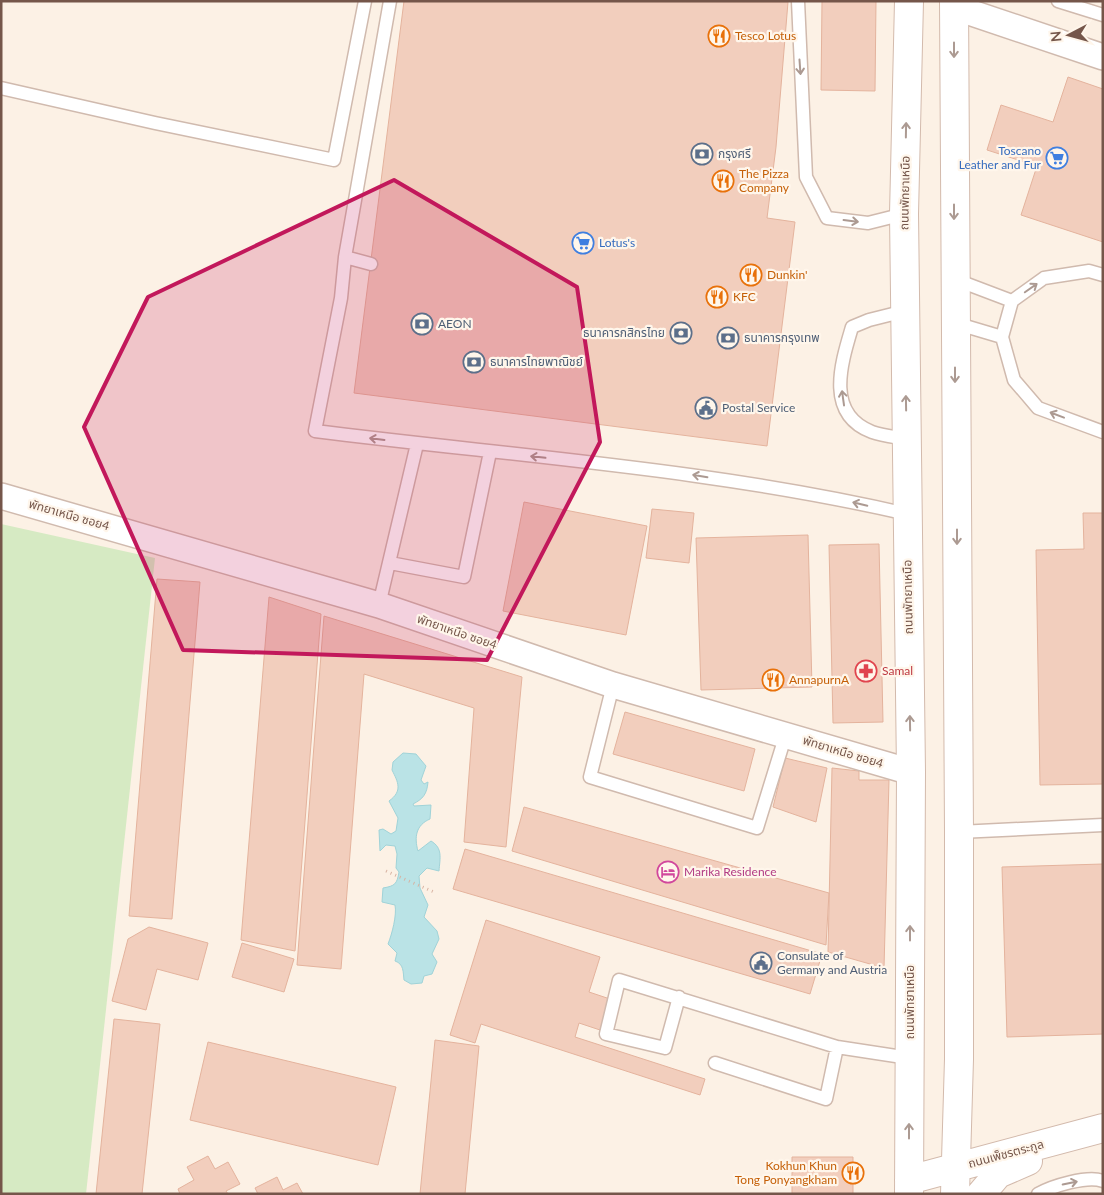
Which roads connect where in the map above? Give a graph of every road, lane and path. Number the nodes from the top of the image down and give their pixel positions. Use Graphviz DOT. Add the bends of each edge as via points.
graph roads {
  1 [pos="364,1"];
  2 [pos="390,1"];
  3 [pos="798,1"];
  4 [pos="909,1"];
  5 [pos="1058,1"];
  6 [pos="954,4"];
  7 [pos="1103,15"];
  8 [pos="1103,57"];
  9 [pos="1,88"];
  10 [pos="904,214"];
  11 [pos="345,257"];
  12 [pos="371,264"];
  13 [pos="1103,275"];
  14 [pos="954,279"];
  15 [pos="1012,301"];
  16 [pos="905,310"];
  17 [pos="955,323"];
  18 [pos="1002,337"];
  19 [pos="1103,432"];
  20 [pos="906,439"];
  21 [pos="417,444"];
  22 [pos="490,452"];
  23 [pos="1,496"];
  24 [pos="907,514"];
  25 [pos="390,563"];
  26 [pos="378,605"];
  27 [pos="613,685"];
  28 [pos="786,734"];
  29 [pos="911,772"];
  30 [pos="1103,825"];
  31 [pos="959,832"];
  32 [pos="386,871"];
  33 [pos="434,892"];
  34 [pos="679,997"];
  35 [pos="837,1047"];
  36 [pos="909,1058"];
  37 [pos="716,1063"];
  38 [pos="1103,1128"];
  39 [pos="955,1167"];
  40 [pos="1103,1181"];
  41 [pos="909,1187"];
  42 [pos="955,1194"];
  43 [pos="981,1194"];
  44 [pos="1038,1194"];
  1 -- 9 [label="lane" via="334,160 155,124"];
  2 -- 11 [label="lane"];
  3 -- 10 [label="lane, one-way" via="806,177 827,218 868,223"];
  10 -- 4 [label="main road, ถนนพัทยาเหนือ, one-way"];
  5 -- 7 [label="lane"];
  6 -- 8 [label="street"];
  6 -- 14 [label="main road, one-way"];
  10 -- 16 [label="main road, ถนนพัทยาเหนือ"];
  11 -- 12 [label="lane"];
  21 -- 11 [label="lane, one-way" via="315,431 341,298"];
  15 -- 13 [label="lane, one-way" via="1044,278 1089,271"];
  14 -- 15 [label="lane"];
  14 -- 17 [label="main road"];
  15 -- 18 [label="lane"];
  20 -- 16 [label="main road, ถนนพัทยาเหนือ, one-way"];
  20 -- 16 [label="lane, one-way" via="872,432 848,417 842,401 841,365 852,328"];
  17 -- 18 [label="lane"];
  17 -- 31 [label="main road, one-way"];
  19 -- 18 [label="lane, one-way" via="1038,408 1014,380"];
  20 -- 24 [label="main road, ถนนพัทยาเหนือ"];
  21 -- 22 [label="lane"];
  21 -- 25 [label="lane"];
  24 -- 22 [label="lane, one-way" via="802,491 676,472"];
  22 -- 25 [label="lane" via="464,577"];
  23 -- 26 [label="street, พัทยาเหนือ ซอย4"];
  29 -- 24 [label="main road, ถนนพัทยาเหนือ, one-way"];
  25 -- 26 [label="lane"];
  26 -- 27 [label="street, พัทยาเหนือ ซอย4"];
  27 -- 28 [label="street, พัทยาเหนือ ซอย4"];
  27 -- 28 [label="lane" via="590,777 757,828"];
  28 -- 29 [label="street, พัทยาเหนือ ซอย4"];
  36 -- 29 [label="main road, ถนนพัทยาเหนือ, one-way"];
  30 -- 31 [label="lane"];
  31 -- 39 [label="main road" via="959,1059"];
  32 -- 33 [label="path"];
  34 -- 34 [label="lane" via="619,980 606,1034 665,1048"];
  34 -- 35 [label="lane"];
  35 -- 36 [label="lane"];
  35 -- 37 [label="lane" via="826,1098"];
  41 -- 36 [label="main road, ถนนพัทยาเหนือ, one-way"];
  38 -- 39 [label="main road, ถนนเพ็ชรตระกูล"];
  38 -- 43 [label="main road" via="998,1174"];
  39 -- 41 [label="main road, ถนนเพ็ชรตระกูล"];
  39 -- 42 [label="main road"];
  44 -- 40 [label="lane, one-way" via="1050,1188 1095,1178"];
}
